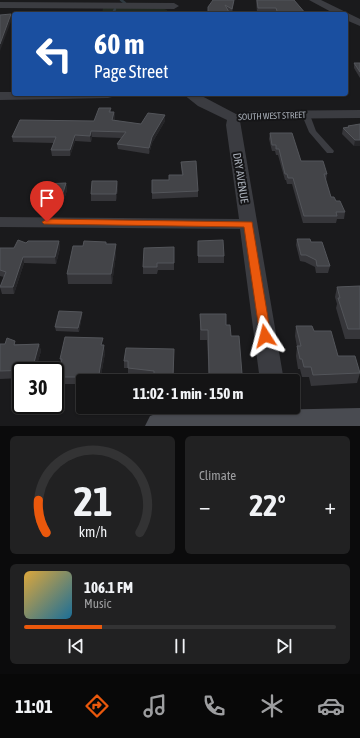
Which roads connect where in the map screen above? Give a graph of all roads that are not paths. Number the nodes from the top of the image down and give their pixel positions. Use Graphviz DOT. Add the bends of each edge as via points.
graph roads {
  1 [pos="314,0"];
  2 [pos="0,5"];
  3 [pos="175,7"];
  4 [pos="98,10"];
  5 [pos="338,12"];
  6 [pos="348,17"];
  7 [pos="360,23"];
  8 [pos="0,96"];
  9 [pos="12,96"];
  10 [pos="192,96"];
  11 [pos="360,114"];
  12 [pos="306,115"];
  13 [pos="234,118"];
  14 [pos="330,151"];
  15 [pos="0,222"];
  16 [pos="248,224"];
  17 [pos="271,374"];
  18 [pos="278,419"];
  19 [pos="360,422"];
  20 [pos="161,426"];
  1 -- 5 [label="street"];
  2 -- 4 [label="street"];
  3 -- 4 [label="street"];
  6 -- 7 [label="street"];
  8 -- 9 [label="street"];
  10 -- 13 [label="street, SOUTH WEST STREET"];
  11 -- 12 [label="street, SOUTH WEST STREET"];
  12 -- 13 [label="street, SOUTH WEST STREET"];
  12 -- 14 [label="lane" via="314,132"];
  13 -- 16 [label="street, DRY AVENUE"];
  15 -- 16 [label="street"];
  16 -- 17 [label="street, DRY AVENUE"];
  18 -- 19 [label="street"];
  18 -- 20 [label="street"];
}
